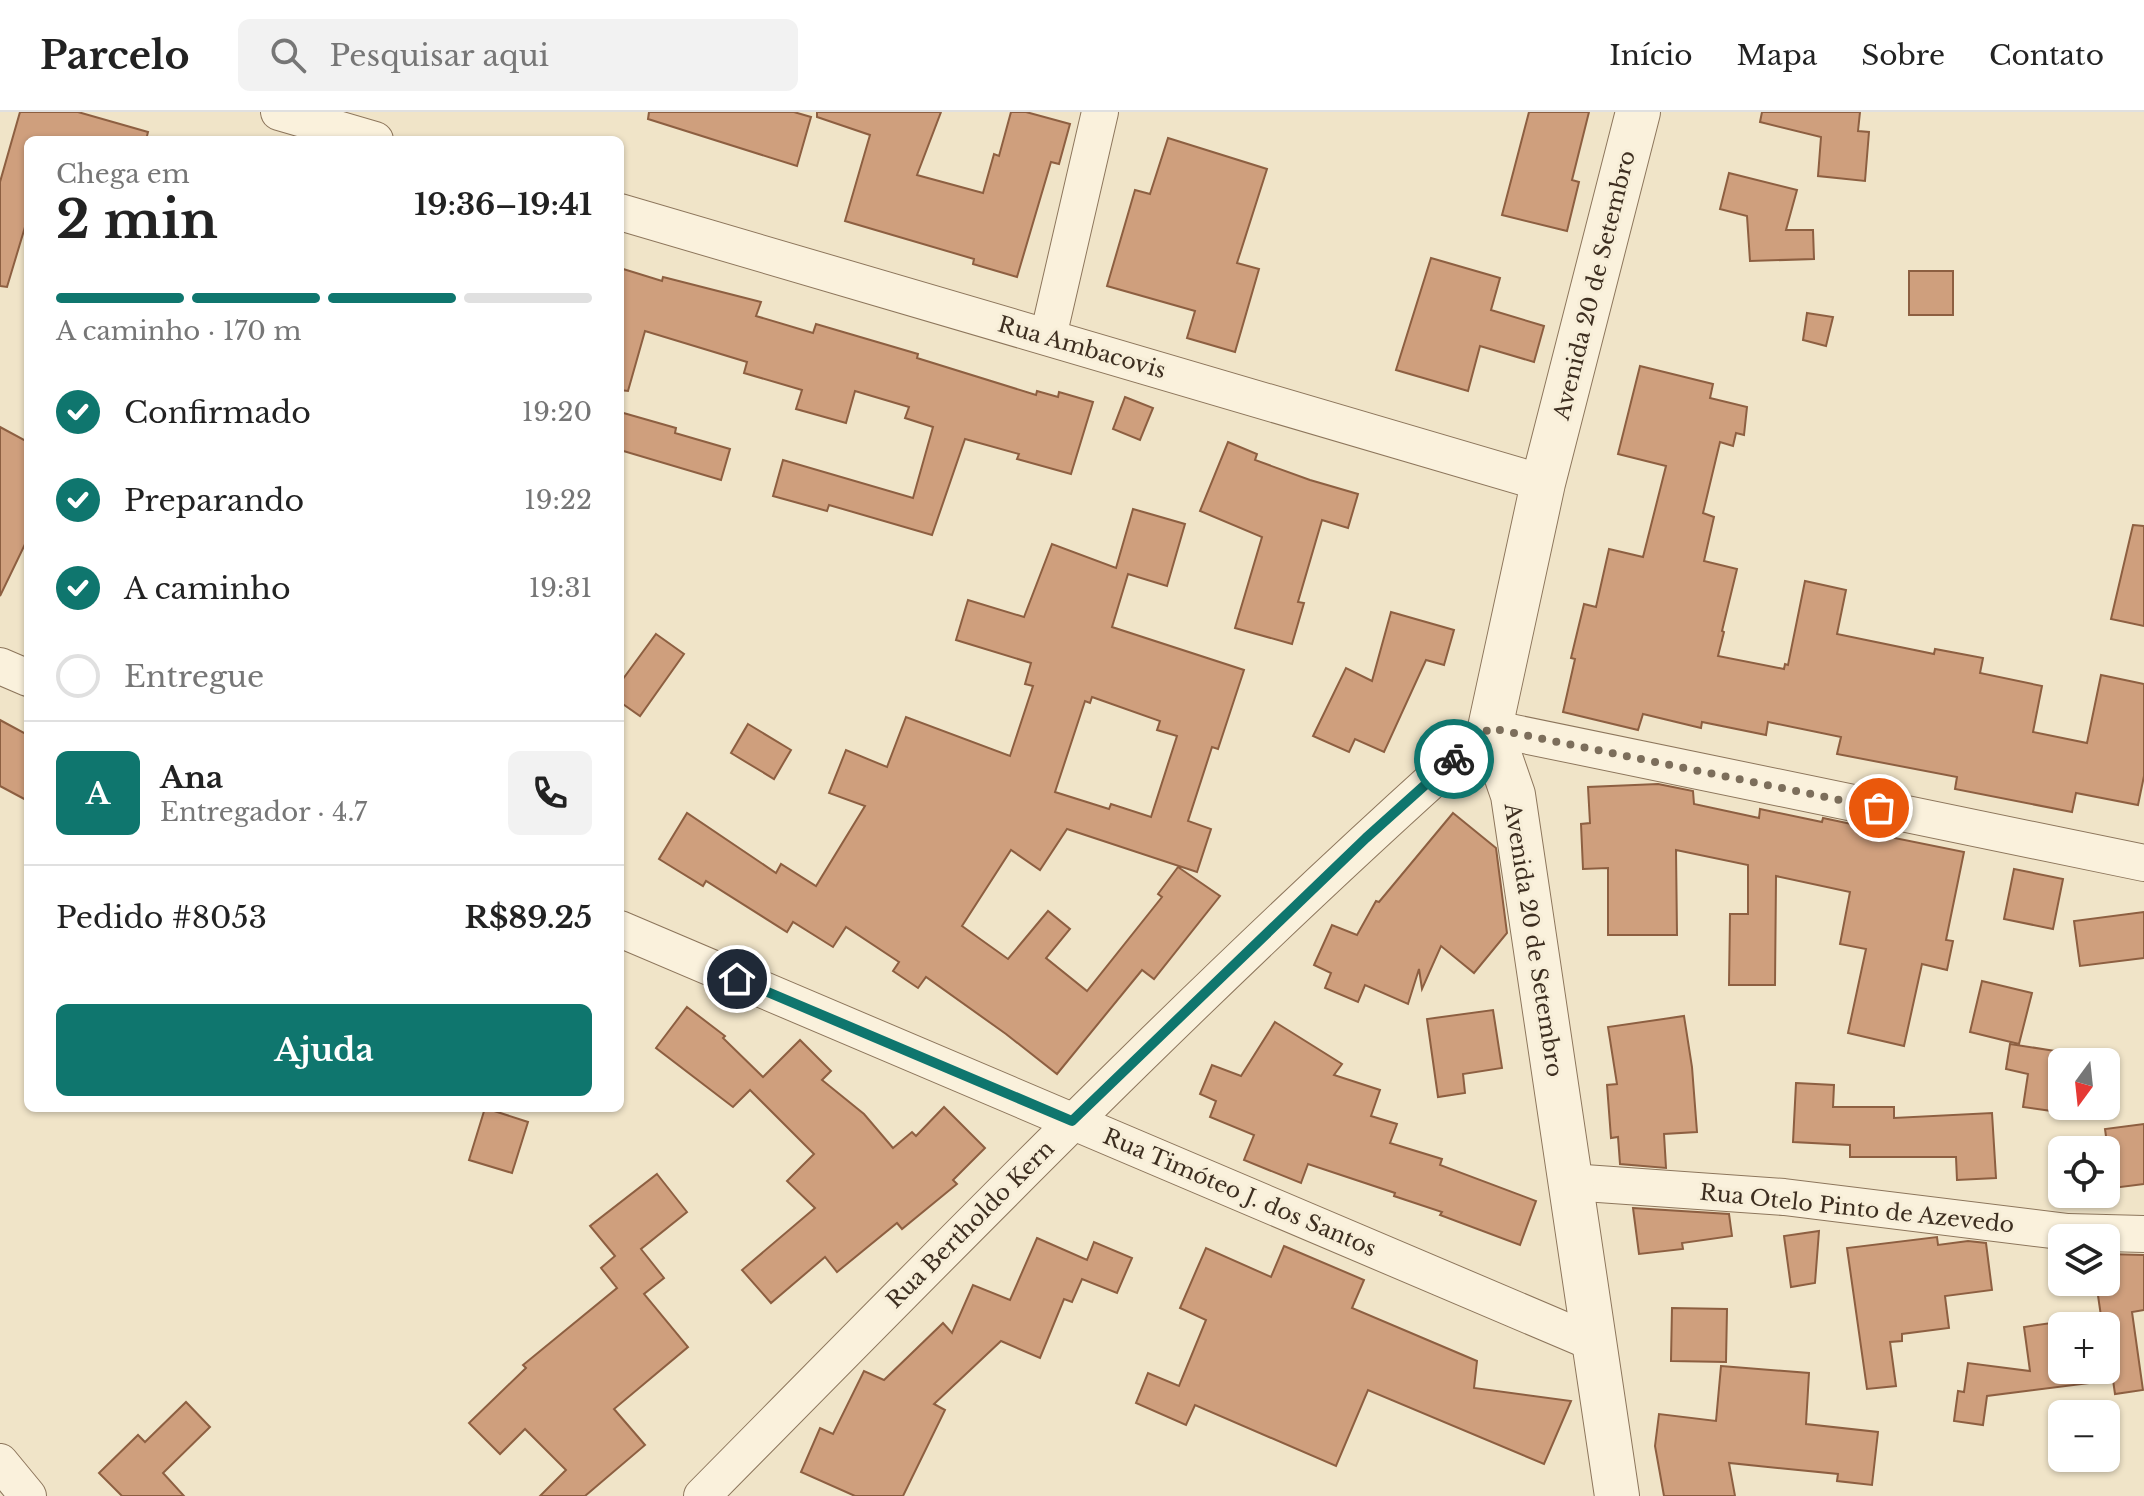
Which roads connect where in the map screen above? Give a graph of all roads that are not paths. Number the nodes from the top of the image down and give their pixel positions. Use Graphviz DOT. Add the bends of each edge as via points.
graph roads {
  1 [pos="279,112"];
  2 [pos="1100,112"];
  3 [pos="1638,112"];
  4 [pos="361,136"];
  5 [pos="624,213"];
  6 [pos="1048,337"];
  7 [pos="1543,483"];
  8 [pos="0,666"];
  9 [pos="24,676"];
  10 [pos="1490,728"];
  11 [pos="2144,863"];
  12 [pos="624,931"];
  13 [pos="1072,1121"];
  14 [pos="1570,1182"];
  15 [pos="2144,1234"];
  16 [pos="1594,1343"];
  17 [pos="0,1462"];
  18 [pos="714,1493"];
  19 [pos="28,1496"];
  20 [pos="1617,1496"];
  1 -- 4 [label="street"];
  2 -- 6 [label="street"];
  3 -- 7 [label="street, Avenida 20 de Setembro"];
  5 -- 6 [label="street, Rua Ambacovis"];
  6 -- 7 [label="street, Rua Ambacovis"];
  7 -- 10 [label="street, Avenida 20 de Setembro"];
  8 -- 9 [label="street"];
  10 -- 11 [label="street"];
  10 -- 13 [label="street, Rua Bertholdo Kern" via="1366,838"];
  10 -- 14 [label="street, Avenida 20 de Setembro" via="1513,795"];
  12 -- 13 [label="street, Rua Timóteo J. dos Santos"];
  13 -- 16 [label="street, Rua Timóteo J. dos Santos"];
  13 -- 18 [label="street, Rua Bertholdo Kern"];
  14 -- 15 [label="street, Rua Otelo Pinto de Azevedo" via="1784,1197 2068,1232"];
  14 -- 16 [label="street, Avenida 20 de Setembro"];
  16 -- 20 [label="street, Avenida 20 de Setembro"];
  17 -- 19 [label="street"];
}
